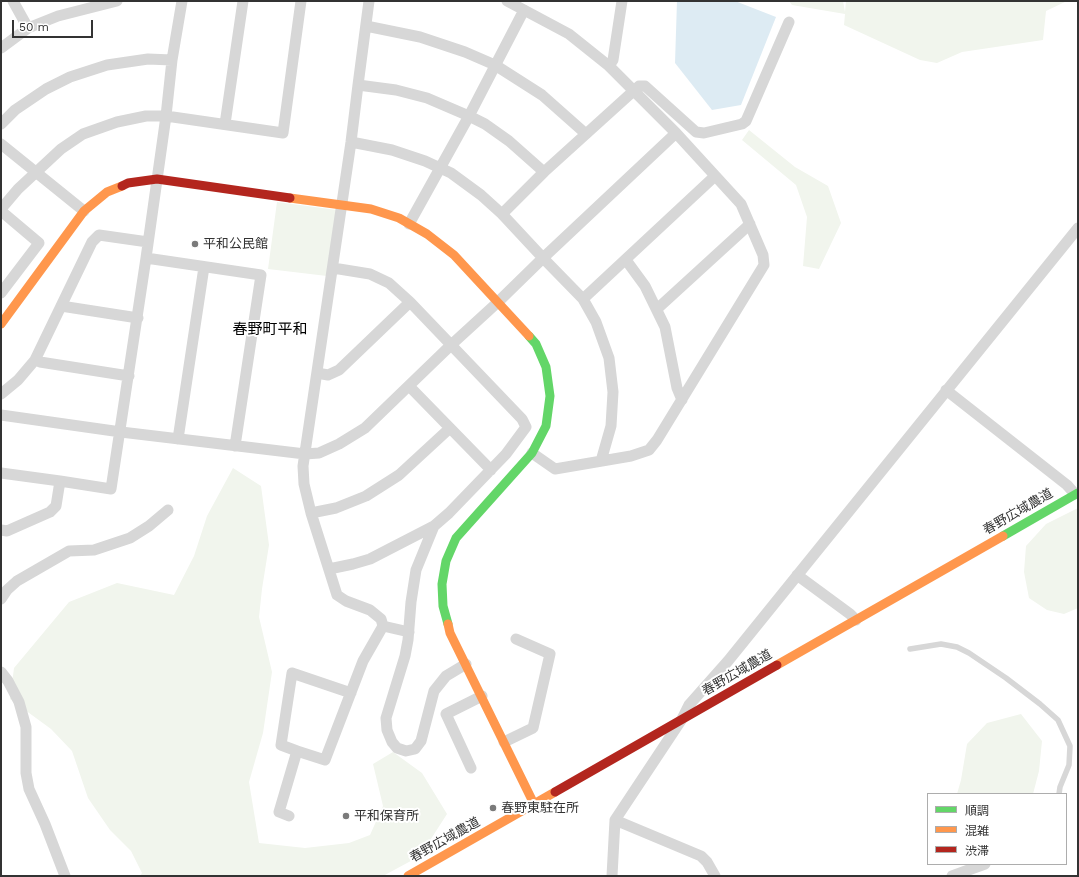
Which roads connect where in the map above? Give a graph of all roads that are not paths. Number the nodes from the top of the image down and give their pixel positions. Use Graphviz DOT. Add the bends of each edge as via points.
graph roads {
  1 [pos="13,1"];
  2 [pos="117,1"];
  3 [pos="182,1"];
  4 [pos="243,1"];
  5 [pos="302,1"];
  6 [pos="370,1"];
  7 [pos="507,1"];
  8 [pos="622,1"];
  9 [pos="524,10"];
  10 [pos="789,22"];
  11 [pos="366,26"];
  12 [pos="28,28"];
  13 [pos="1,48"];
  14 [pos="172,60"];
  15 [pos="496,65"];
  16 [pos="609,66"];
  17 [pos="358,85"];
  18 [pos="633,90"];
  19 [pos="166,116"];
  20 [pos="469,116"];
  21 [pos="1,124"];
  22 [pos="225,124"];
  23 [pos="676,133"];
  24 [pos="586,134"];
  25 [pos="351,142"];
  26 [pos="1,144"];
  27 [pos="440,168"];
  28 [pos="544,172"];
  29 [pos="36,173"];
  30 [pos="715,176"];
  31 [pos="157,179"];
  32 [pos="341,205"];
  33 [pos="1,210"];
  34 [pos="84,211"];
  35 [pos="502,214"];
  36 [pos="409,224"];
  37 [pos="750,224"];
  38 [pos="1078,228"];
  39 [pos="148,242"];
  40 [pos="146,258"];
  41 [pos="543,258"];
  42 [pos="626,260"];
  43 [pos="204,267"];
  44 [pos="333,268"];
  45 [pos="1,293"];
  46 [pos="583,299"];
  47 [pos="410,302"];
  48 [pos="498,302"];
  49 [pos="61,306"];
  50 [pos="656,308"];
  51 [pos="138,318"];
  52 [pos="1,324"];
  53 [pos="451,345"];
  54 [pos="35,360"];
  55 [pos="317,373"];
  56 [pos="129,376"];
  57 [pos="409,386"];
  58 [pos="946,390"];
  59 [pos="1,394"];
  60 [pos="682,400"];
  61 [pos="1,415"];
  62 [pos="450,428"];
  63 [pos="121,432"];
  64 [pos="178,439"];
  65 [pos="235,446"];
  66 [pos="532,453"];
  67 [pos="305,454"];
  68 [pos="601,461"];
  69 [pos="491,470"];
  70 [pos="1,474"];
  71 [pos="60,482"];
  72 [pos="1076,494"];
  73 [pos="168,510"];
  74 [pos="311,513"];
  75 [pos="434,526"];
  76 [pos="1,530"];
  77 [pos="328,569"];
  78 [pos="797,575"];
  79 [pos="1,599"];
  80 [pos="856,620"];
  81 [pos="383,626"];
  82 [pos="409,632"];
  83 [pos="516,639"];
  84 [pos="910,649"];
  85 [pos="466,664"];
  86 [pos="1,672"];
  87 [pos="351,693"];
  88 [pos="482,696"];
  89 [pos="682,719"];
  90 [pos="504,742"];
  91 [pos="297,751"];
  92 [pos="471,768"];
  93 [pos="1059,793"];
  94 [pos="534,804"];
  95 [pos="289,816"];
  96 [pos="615,820"];
  97 [pos="983,865"];
  98 [pos="65,876"];
  99 [pos="408,876"];
  100 [pos="612,876"];
  101 [pos="716,876"];
  102 [pos="952,876"];
  1 -- 12 [label="street"];
  2 -- 12 [label="street" via="58,16"];
  3 -- 14 [label="street"];
  4 -- 22 [label="street"];
  5 -- 22 [label="street" via="283,133"];
  6 -- 11 [label="street"];
  7 -- 9 [label="street"];
  8 -- 16 [label="street" via="613,60"];
  9 -- 15 [label="street"];
  9 -- 16 [label="street" via="569,34"];
  10 -- 18 [label="street" via="746,121 742,124 704,133 696,132 645,86"];
  11 -- 15 [label="street" via="420,37"];
  11 -- 17 [label="street"];
  12 -- 13 [label="street"];
  14 -- 19 [label="street"];
  14 -- 21 [label="street" via="148,59 107,65 70,76 15,110"];
  15 -- 20 [label="street"];
  15 -- 24 [label="street" via="542,95"];
  16 -- 18 [label="street"];
  17 -- 20 [label="street" via="396,90 427,98"];
  17 -- 25 [label="street"];
  18 -- 23 [label="street"];
  18 -- 24 [label="street"];
  19 -- 22 [label="street"];
  19 -- 29 [label="street" via="146,116 117,122 83,134 61,149"];
  19 -- 31 [label="street"];
  20 -- 27 [label="street"];
  20 -- 28 [label="street" via="509,140"];
  23 -- 30 [label="street"];
  23 -- 41 [label="street"];
  24 -- 28 [label="street"];
  25 -- 27 [label="street" via="392,150"];
  25 -- 32 [label="street"];
  26 -- 29 [label="street"];
  27 -- 35 [label="street"];
  27 -- 36 [label="street"];
  28 -- 35 [label="street"];
  29 -- 33 [label="street" via="18,189"];
  29 -- 34 [label="street"];
  30 -- 37 [label="street" via="741,204"];
  30 -- 42 [label="street"];
  31 -- 32 [label="street"];
  31 -- 34 [label="street" via="128,183 107,192"];
  31 -- 39 [label="street"];
  32 -- 36 [label="street" via="370,209 399,218"];
  32 -- 44 [label="street"];
  33 -- 45 [label="street" via="39,243"];
  34 -- 52 [label="street"];
  35 -- 41 [label="street"];
  36 -- 48 [label="street" via="454,255"];
  37 -- 50 [label="street"];
  37 -- 60 [label="street" via="763,255 764,265"];
  38 -- 58 [label="street"];
  39 -- 40 [label="street"];
  39 -- 49 [label="street" via="99,234 92,242"];
  40 -- 43 [label="street"];
  40 -- 51 [label="street"];
  41 -- 46 [label="street"];
  41 -- 48 [label="street"];
  42 -- 46 [label="street"];
  42 -- 50 [label="street" via="645,286"];
  43 -- 64 [label="street"];
  43 -- 65 [label="street" via="261,275"];
  44 -- 47 [label="street" via="370,274 389,284"];
  44 -- 55 [label="street"];
  46 -- 68 [label="street" via="596,322 609,358 613,392 611,426"];
  47 -- 53 [label="street"];
  47 -- 55 [label="street" via="339,370 328,375"];
  48 -- 53 [label="street"];
  48 -- 66 [label="street" via="536,344 546,367 550,396 546,426"];
  49 -- 51 [label="street"];
  49 -- 54 [label="street"];
  50 -- 60 [label="street" via="665,327 677,388"];
  51 -- 56 [label="street"];
  53 -- 57 [label="street"];
  53 -- 69 [label="street" via="522,419 526,427"];
  54 -- 56 [label="street"];
  54 -- 59 [label="street" via="18,380"];
  55 -- 67 [label="street"];
  56 -- 63 [label="street"];
  57 -- 62 [label="street"];
  57 -- 67 [label="street" via="365,428 339,444 319,452"];
  58 -- 72 [label="street"];
  58 -- 78 [label="street"];
  60 -- 68 [label="street" via="658,440 649,450"];
  61 -- 63 [label="street"];
  62 -- 69 [label="street"];
  62 -- 74 [label="street" via="399,475 366,496 336,508"];
  63 -- 64 [label="street"];
  63 -- 71 [label="street" via="111,489"];
  64 -- 65 [label="street"];
  65 -- 67 [label="street"];
  66 -- 68 [label="street" via="555,469"];
  66 -- 85 [label="street" via="456,538 446,561 442,584 443,606 450,633"];
  67 -- 74 [label="street" via="304,484"];
  69 -- 75 [label="street"];
  70 -- 71 [label="street"];
  71 -- 76 [label="street" via="56,506 50,512 7,531"];
  72 -- 80 [label="street, 春野広域農道"];
  73 -- 79 [label="street" via="130,538 94,550 69,551 17,581"];
  74 -- 77 [label="street"];
  75 -- 77 [label="street" via="370,559"];
  75 -- 82 [label="street" via="416,570"];
  77 -- 81 [label="street" via="337,595 370,610 381,620"];
  78 -- 80 [label="street"];
  78 -- 89 [label="street" via="689,705"];
  80 -- 89 [label="street, 春野広域農道"];
  81 -- 82 [label="street"];
  81 -- 87 [label="street" via="363,661"];
  82 -- 85 [label="street" via="405,656 386,718 387,730 397,748 406,751 415,749 421,741 434,691 446,676"];
  83 -- 90 [label="street" via="550,654 533,728"];
  84 -- 93 [label="lane" via="942,644 958,647 1006,678 1058,720 1070,746 1069,765"];
  85 -- 88 [label="street"];
  86 -- 98 [label="street" via="19,702 26,726 26,773 29,789"];
  87 -- 91 [label="street" via="325,760"];
  87 -- 91 [label="street" via="292,673 281,745"];
  88 -- 90 [label="street"];
  88 -- 92 [label="street" via="446,714"];
  89 -- 94 [label="street, 春野広域農道"];
  89 -- 96 [label="street"];
  90 -- 94 [label="street"];
  91 -- 95 [label="street" via="279,812"];
  94 -- 99 [label="street, 春野広域農道"];
  96 -- 100 [label="street"];
  96 -- 101 [label="street" via="701,856"];
  97 -- 102 [label="street"];
}
